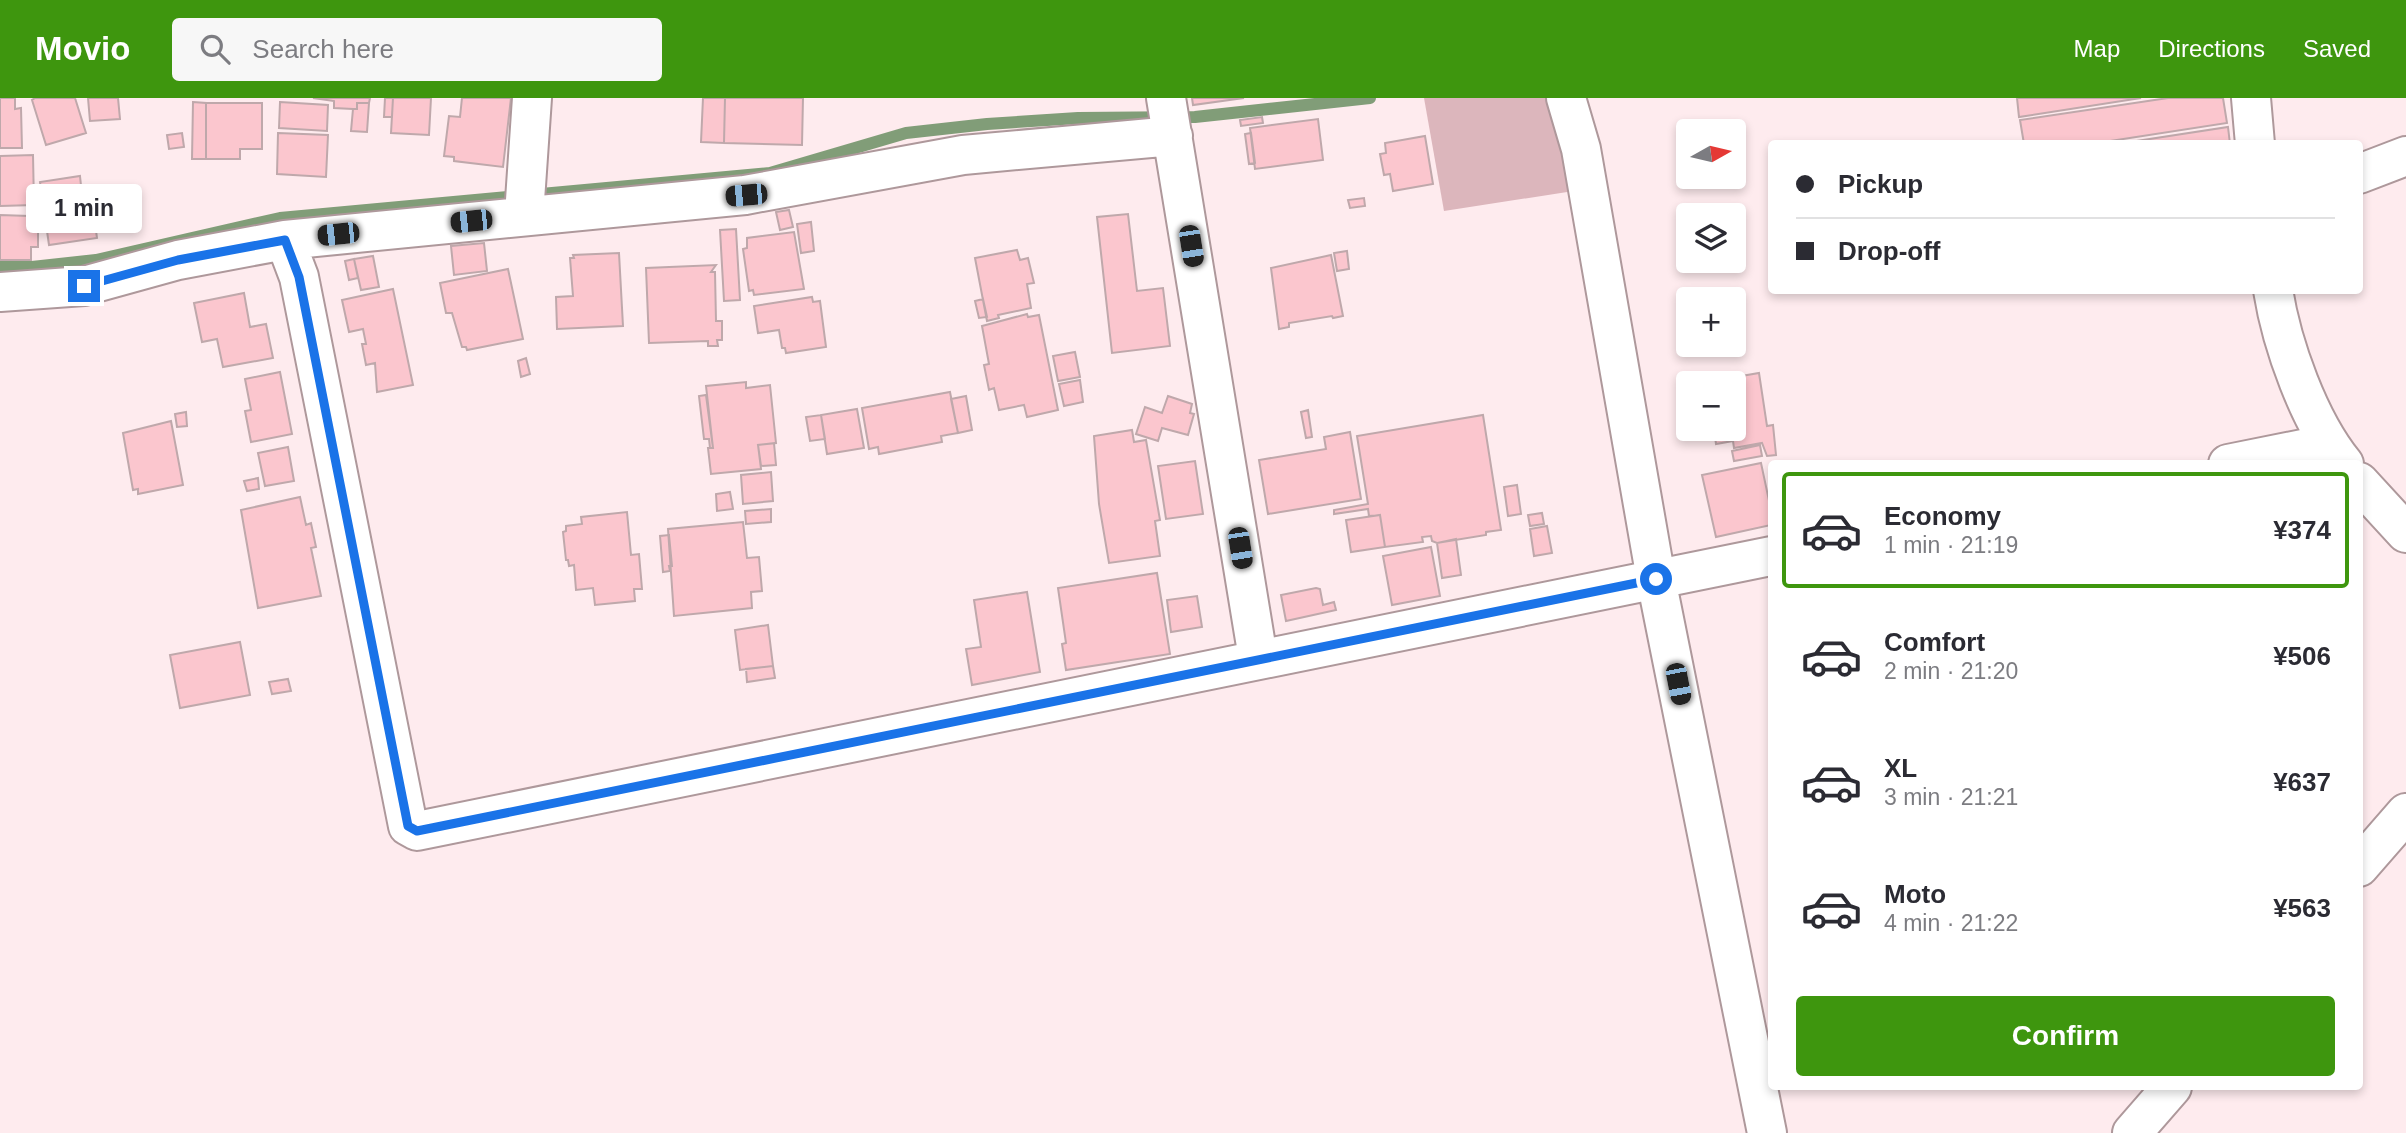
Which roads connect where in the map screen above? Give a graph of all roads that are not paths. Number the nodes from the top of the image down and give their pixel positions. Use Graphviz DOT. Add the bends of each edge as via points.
graph roads {
  1 [pos="532,98"];
  2 [pos="1166,98"];
  3 [pos="1566,98"];
  4 [pos="2251,98"];
  5 [pos="1173,136"];
  6 [pos="2255,140"];
  7 [pos="2406,156"];
  8 [pos="2363,172"];
  9 [pos="524,215"];
  10 [pos="285,240"];
  11 [pos="0,292"];
  12 [pos="2274,294"];
  13 [pos="2336,454"];
  14 [pos="2271,460"];
  15 [pos="2363,486"];
  16 [pos="2406,533"];
  17 [pos="1768,557"];
  18 [pos="1656,579"];
  19 [pos="1258,658"];
  20 [pos="2406,813"];
  21 [pos="2363,862"];
  22 [pos="2169,1090"];
  23 [pos="1767,1133"];
  24 [pos="2132,1133"];
  1 -- 9 [label="street"];
  2 -- 5 [label="street"];
  3 -- 18 [label="street" via="1591,201"];
  4 -- 6 [label="street"];
  5 -- 9 [label="street" via="963,155 746,195"];
  5 -- 19 [label="street"];
  7 -- 8 [label="street"];
  9 -- 10 [label="street"];
  10 -- 11 [label="street" via="178,260 84,286"];
  10 -- 19 [label="street" via="299,277 408,826 417,831"];
  12 -- 13 [label="street" via="2300,386"];
  13 -- 14 [label="street"];
  15 -- 16 [label="street"];
  17 -- 18 [label="street"];
  18 -- 19 [label="street"];
  18 -- 23 [label="street"];
  20 -- 21 [label="street"];
  22 -- 24 [label="street"];
}
